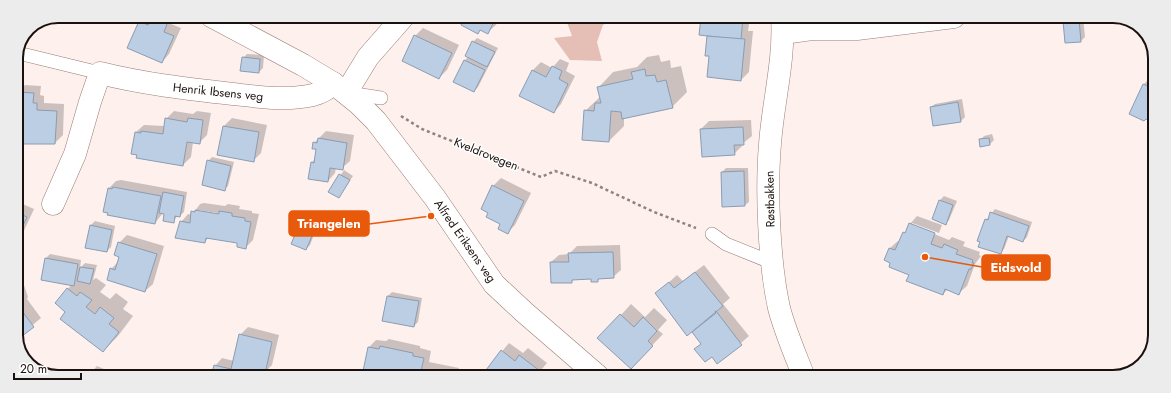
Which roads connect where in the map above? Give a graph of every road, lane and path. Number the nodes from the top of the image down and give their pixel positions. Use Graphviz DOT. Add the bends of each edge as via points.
graph roads {
  1 [pos="225,23"];
  2 [pos="398,23"];
  3 [pos="905,23"];
  4 [pos="782,25"];
  5 [pos="24,54"];
  6 [pos="100,73"];
  7 [pos="340,88"];
  8 [pos="381,98"];
  9 [pos="53,204"];
  10 [pos="712,234"];
  11 [pos="773,263"];
  12 [pos="591,370"];
  13 [pos="801,370"];
  1 -- 7 [label="street"];
  2 -- 7 [label="street"];
  3 -- 4 [label="street" via="856,29 812,29"];
  4 -- 11 [label="street, Røstbakken" via="782,50 770,146 770,231"];
  5 -- 6 [label="lane, Henrik Ibsens veg"];
  6 -- 7 [label="street, Henrik Ibsens veg" via="144,84 280,98 313,95"];
  6 -- 9 [label="street" via="76,154"];
  7 -- 8 [label="lane"];
  7 -- 12 [label="street, Alfred Eriksens veg" via="376,121 402,154 494,284"];
  8 -- 10 [label="path, Kveldrovegen" via="422,129 541,177 555,171 587,181 654,212"];
  10 -- 11 [label="lane" via="726,244"];
  11 -- 13 [label="street, Røstbakken" via="779,308"];
}
